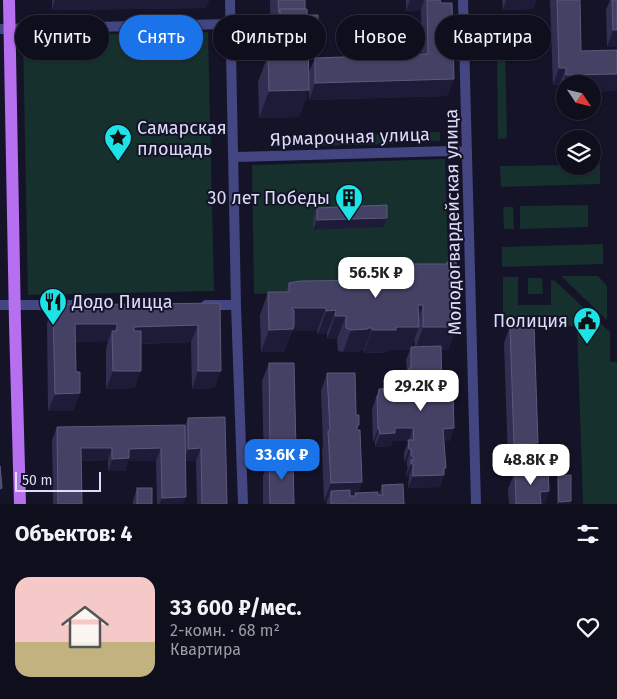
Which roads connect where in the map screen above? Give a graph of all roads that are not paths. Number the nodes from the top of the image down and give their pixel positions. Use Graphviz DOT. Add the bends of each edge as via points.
graph roads {
  1 [pos="9,0"];
  2 [pos="230,0"];
  3 [pos="464,0"];
  4 [pos="230,15"];
  5 [pos="213,24"];
  6 [pos="5,29"];
  7 [pos="231,60"];
  8 [pos="467,152"];
  9 [pos="234,157"];
  10 [pos="0,305"];
  11 [pos="15,305"];
  12 [pos="114,305"];
  13 [pos="192,305"];
  14 [pos="236,305"];
  15 [pos="20,504"];
  16 [pos="243,504"];
  17 [pos="476,504"];
  1 -- 6 [label="main road"];
  2 -- 4 [label="street"];
  3 -- 8 [label="street, Молодогвардейская улица"];
  5 -- 6 [label="street"];
  6 -- 11 [label="main road"];
  7 -- 9 [label="street"];
  8 -- 9 [label="street, Ярмарочная улица"];
  8 -- 17 [label="street, Молодогвардейская улица"];
  9 -- 14 [label="street"];
  10 -- 11 [label="street"];
  11 -- 12 [label="street"];
  11 -- 15 [label="main road"];
  13 -- 14 [label="street"];
  14 -- 16 [label="street"];
}
